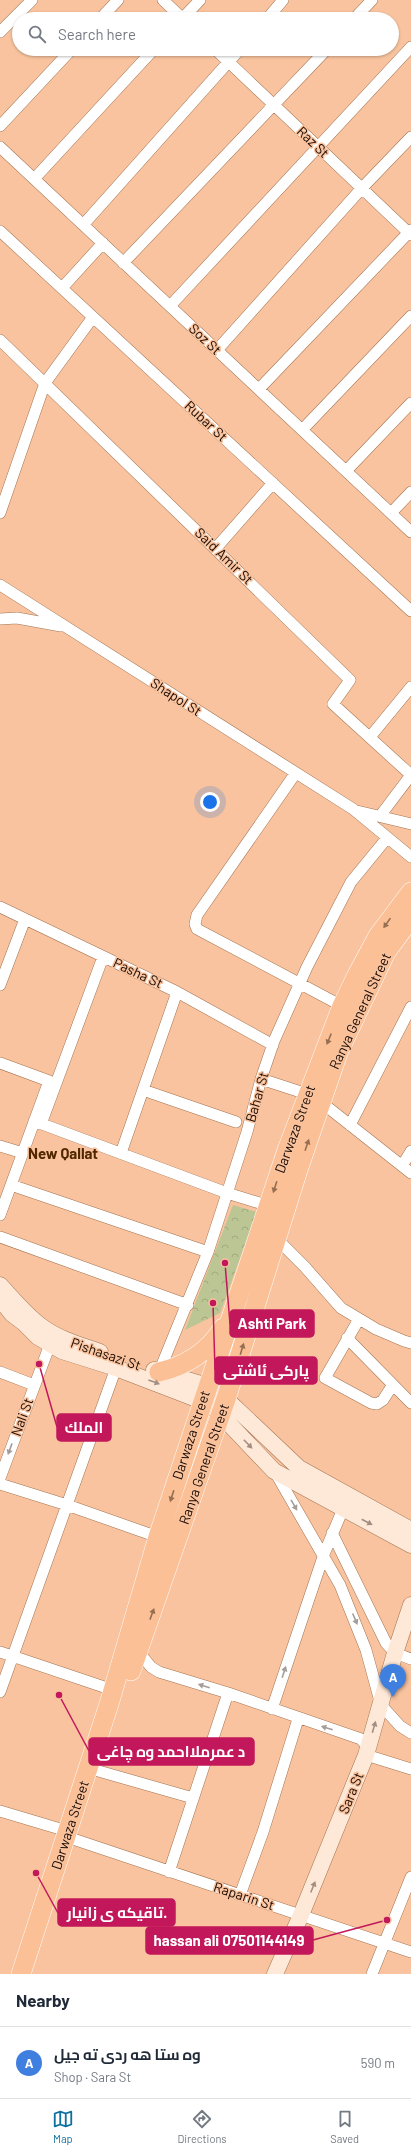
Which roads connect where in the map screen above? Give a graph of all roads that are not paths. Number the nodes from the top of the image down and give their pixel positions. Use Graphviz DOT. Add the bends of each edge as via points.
graph roads {
  1 [pos="32,0"];
  2 [pos="118,0"];
  3 [pos="163,0"];
  4 [pos="200,0"];
  5 [pos="284,0"];
  6 [pos="372,0"];
  7 [pos="20,12"];
  8 [pos="107,12"];
  9 [pos="176,12"];
  10 [pos="189,12"];
  11 [pos="273,12"];
  12 [pos="361,12"];
  13 [pos="12,20"];
  14 [pos="0,32"];
  15 [pos="411,47"];
  16 [pos="65,56"];
  17 [pos="148,56"];
  18 [pos="222,56"];
  19 [pos="234,56"];
  20 [pos="320,56"];
  21 [pos="228,62"];
  22 [pos="275,105"];
  23 [pos="0,126"];
  24 [pos="411,137"];
  25 [pos="0,147"];
  26 [pos="318,147"];
  27 [pos="34,179"];
  28 [pos="362,188"];
  29 [pos="83,225"];
  30 [pos="0,231"];
  31 [pos="410,232"];
  32 [pos="104,243"];
  33 [pos="124,263"];
  34 [pos="62,288"];
  35 [pos="170,306"];
  36 [pos="411,316"];
  37 [pos="93,317"];
  38 [pos="0,340"];
  39 [pos="217,350"];
  40 [pos="45,382"];
  41 [pos="259,389"];
  42 [pos="411,403"];
  43 [pos="302,430"];
  44 [pos="346,471"];
  45 [pos="273,483"];
  46 [pos="411,492"];
  47 [pos="0,513"];
  48 [pos="391,513"];
  49 [pos="411,532"];
  50 [pos="216,548"];
  51 [pos="0,585"];
  52 [pos="411,611"];
  53 [pos="0,619"];
  54 [pos="82,636"];
  55 [pos="411,687"];
  56 [pos="370,738"];
  57 [pos="295,774"];
  58 [pos="411,775"];
  59 [pos="352,809"];
  60 [pos="380,816"];
  61 [pos="411,824"];
  62 [pos="387,838"];
  63 [pos="411,857"];
  64 [pos="411,892"];
  65 [pos="0,907"];
  66 [pos="25,919"];
  67 [pos="407,930"];
  68 [pos="103,957"];
  69 [pos="299,984"];
  70 [pos="0,985"];
  71 [pos="177,992"];
  72 [pos="342,1006"];
  73 [pos="411,1007"];
  74 [pos="273,1045"];
  75 [pos="0,1063"];
  76 [pos="261,1079"];
  77 [pos="143,1090"];
  78 [pos="314,1098"];
  79 [pos="38,1122"];
  80 [pos="236,1122"];
  81 [pos="350,1125"];
  82 [pos="0,1146"];
  83 [pos="411,1151"];
  84 [pos="23,1153"];
  85 [pos="121,1153"];
  86 [pos="407,1170"];
  87 [pos="11,1185"];
  88 [pos="227,1193"];
  89 [pos="269,1206"];
  90 [pos="1,1209"];
  91 [pos="0,1238"];
  92 [pos="276,1238"];
  93 [pos="208,1252"];
  94 [pos="0,1285"];
  95 [pos="0,1299"];
  96 [pos="188,1305"];
  97 [pos="233,1312"];
  98 [pos="359,1319"];
  99 [pos="52,1338"];
  100 [pos="347,1338"];
  101 [pos="411,1343"];
  102 [pos="116,1368"];
  103 [pos="0,1372"];
  104 [pos="159,1372"];
  105 [pos="34,1385"];
  106 [pos="392,1386"];
  107 [pos="205,1393"];
  108 [pos="411,1403"];
  109 [pos="224,1407"];
  110 [pos="274,1471"];
  111 [pos="0,1478"];
  112 [pos="0,1484"];
  113 [pos="67,1504"];
  114 [pos="343,1508"];
  115 [pos="411,1530"];
  116 [pos="332,1533"];
  117 [pos="158,1537"];
  118 [pos="411,1544"];
  119 [pos="324,1554"];
  120 [pos="411,1605"];
  121 [pos="138,1651"];
  122 [pos="0,1652"];
  123 [pos="395,1653"];
  124 [pos="12,1656"];
  125 [pos="411,1660"];
  126 [pos="113,1690"];
  127 [pos="0,1692"];
  128 [pos="228,1693"];
  129 [pos="381,1705"];
  130 [pos="272,1709"];
  131 [pos="298,1719"];
  132 [pos="411,1733"];
  133 [pos="366,1755"];
  134 [pos="411,1769"];
  135 [pos="93,1770"];
  136 [pos="193,1798"];
  137 [pos="0,1811"];
  138 [pos="72,1836"];
  139 [pos="169,1872"];
  140 [pos="411,1877"];
  141 [pos="240,1895"];
  142 [pos="301,1915"];
  143 [pos="385,1944"];
  144 [pos="411,1952"];
  145 [pos="21,1974"];
  146 [pos="31,1974"];
  147 [pos="274,1974"];
  148 [pos="372,1974"];
  1 -- 7 [label="street"];
  2 -- 8 [label="street"];
  3 -- 9 [label="street"];
  4 -- 10 [label="street"];
  5 -- 11 [label="street"];
  6 -- 12 [label="street"];
  13 -- 14 [label="street"];
  15 -- 26 [label="street"];
  16 -- 23 [label="street"];
  17 -- 27 [label="street"];
  18 -- 21 [label="street, Raz St"];
  19 -- 21 [label="street"];
  20 -- 22 [label="street"];
  21 -- 22 [label="street, Raz St"];
  21 -- 29 [label="street"];
  22 -- 26 [label="street, Raz St"];
  22 -- 33 [label="street"];
  24 -- 28 [label="street"];
  25 -- 27 [label="street, Soz St"];
  26 -- 28 [label="street, Raz St"];
  26 -- 35 [label="street"];
  27 -- 29 [label="street, Soz St"];
  28 -- 31 [label="street, Raz St"];
  28 -- 39 [label="street"];
  29 -- 32 [label="street, Soz St"];
  30 -- 34 [label="street, Rubar St"];
  31 -- 41 [label="street"];
  32 -- 33 [label="street, Soz St"];
  32 -- 34 [label="street"];
  33 -- 35 [label="street, Soz St"];
  34 -- 37 [label="street, Rubar St"];
  35 -- 39 [label="street, Soz St"];
  36 -- 43 [label="street"];
  37 -- 40 [label="street"];
  37 -- 45 [label="street, Rubar St"];
  38 -- 40 [label="street, Said Amir St"];
  39 -- 41 [label="street, Soz St"];
  40 -- 47 [label="street"];
  40 -- 50 [label="street, Said Amir St"];
  41 -- 43 [label="street, Soz St"];
  42 -- 44 [label="street"];
  43 -- 44 [label="street, Soz St"];
  44 -- 48 [label="street, Soz St"];
  45 -- 50 [label="street"];
  45 -- 52 [label="street, Rubar St"];
  46 -- 48 [label="street"];
  48 -- 49 [label="street, Soz St"];
  50 -- 56 [label="street, Said Amir St" via="350,680 333,704"];
  51 -- 54 [label="street, Shapol St"];
  53 -- 54 [label="street" via="17,618 59,625"];
  54 -- 57 [label="street, Shapol St"];
  55 -- 56 [label="street"];
  56 -- 58 [label="street, Said Amir St"];
  57 -- 59 [label="street, Shapol St"];
  57 -- 69 [label="street" via="197,915 195,924 197,929"];
  58 -- 60 [label="street"];
  59 -- 60 [label="street"];
  59 -- 62 [label="street"];
  60 -- 61 [label="street"];
  62 -- 63 [label="street"];
  62 -- 69 [label="street, Bahar St" via="351,882"];
  64 -- 72 [label="highway, Darwaza Street, one-way" via="372,946"];
  65 -- 66 [label="street, Pasha St"];
  66 -- 68 [label="street, Pasha St"];
  66 -- 70 [label="street"];
  67 -- 78 [label="highway, Ranya General Street" via="386,952"];
  68 -- 71 [label="street, Pasha St"];
  68 -- 79 [label="street"];
  69 -- 72 [label="street"];
  69 -- 74 [label="street, Bahar St"];
  71 -- 74 [label="street, Pasha St"];
  71 -- 77 [label="street"];
  72 -- 78 [label="highway, Darwaza Street, one-way"];
  73 -- 81 [label="street"];
  74 -- 76 [label="street, Bahar St"];
  75 -- 79 [label="street" via="49,1081"];
  76 -- 78 [label="street"];
  76 -- 88 [label="street, Bahar St"];
  77 -- 80 [label="street"];
  77 -- 85 [label="street"];
  78 -- 81 [label="street"];
  78 -- 89 [label="highway, Darwaza Street, one-way"];
  92 -- 78 [label="highway, Ranya General Street, one-way"];
  79 -- 84 [label="street"];
  79 -- 85 [label="street"];
  81 -- 86 [label="street"];
  82 -- 84 [label="street"];
  83 -- 86 [label="street"];
  84 -- 87 [label="street"];
  85 -- 88 [label="street"];
  87 -- 90 [label="street"];
  87 -- 93 [label="street"];
  88 -- 89 [label="street"];
  88 -- 93 [label="street, Bahar St"];
  89 -- 97 [label="highway, Darwaza Street"];
  91 -- 96 [label="street"];
  92 -- 98 [label="street" via="305,1267 334,1302"];
  109 -- 92 [label="highway, Ranya General Street, one-way"];
  93 -- 96 [label="street, Bahar St"];
  94 -- 99 [label="main road, Pishasazi St"];
  95 -- 99 [label="main road, Pishasazi St" via="12,1314 38,1337"];
  96 -- 104 [label="street, Bahar St"];
  97 -- 104 [label="highway" via="204,1350 183,1365"];
  97 -- 107 [label="highway, Darwaza Street"];
  98 -- 100 [label="street"];
  98 -- 101 [label="street"];
  99 -- 102 [label="main road, Pishasazi St" via="69,1354"];
  99 -- 104 [label="main road, Pishasazi St"];
  99 -- 105 [label="street, Nali St"];
  100 -- 106 [label="street"];
  100 -- 106 [label="street" via="325,1378 377,1404 383,1400"];
  102 -- 107 [label="main road, Pishasazi St, one-way"];
  102 -- 113 [label="street"];
  103 -- 105 [label="street"];
  104 -- 107 [label="main road, Pishasazi St"];
  105 -- 111 [label="street, Nali St, one-way"];
  106 -- 108 [label="street"];
  107 -- 109 [label="main road, Pishasazi St"];
  107 -- 117 [label="highway, Darwaza Street, one-way"];
  109 -- 110 [label="main road, one-way"];
  109 -- 115 [label="main road" via="299,1468"];
  121 -- 109 [label="highway, Ranya General Street, one-way"];
  110 -- 114 [label="main road"];
  110 -- 119 [label="street, one-way"];
  112 -- 113 [label="street"];
  113 -- 117 [label="street"];
  113 -- 124 [label="street"];
  114 -- 116 [label="street"];
  114 -- 118 [label="main road, one-way"];
  116 -- 119 [label="street"];
  116 -- 123 [label="street" via="386,1643"];
  117 -- 126 [label="highway, Darwaza Street"];
  119 -- 129 [label="street, one-way" via="359,1630"];
  130 -- 119 [label="street, one-way"];
  120 -- 123 [label="main road, Sara St"];
  128 -- 121 [label="street, one-way" via="159,1672 151,1667"];
  121 -- 135 [label="highway, Ranya General Street"];
  122 -- 124 [label="street"];
  123 -- 125 [label="street"];
  123 -- 129 [label="main road, Sara St"];
  124 -- 126 [label="street"];
  124 -- 127 [label="street"];
  126 -- 135 [label="highway, Darwaza Street"];
  128 -- 130 [label="street"];
  128 -- 136 [label="street"];
  129 -- 132 [label="street" via="400,1726"];
  133 -- 129 [label="main road, Sara St, one-way"];
  130 -- 131 [label="street"];
  133 -- 131 [label="street, one-way" via="365,1744 361,1739"];
  131 -- 141 [label="street" via="263,1832"];
  133 -- 134 [label="street"];
  142 -- 133 [label="main road, Sara St, one-way"];
  135 -- 136 [label="street"];
  135 -- 138 [label="highway, Ranya General Street"];
  136 -- 139 [label="street"];
  137 -- 138 [label="street, Raparin St"];
  138 -- 139 [label="street, Raparin St"];
  138 -- 145 [label="highway, Darwaza Street"];
  138 -- 146 [label="highway, Ranya General Street"];
  139 -- 141 [label="street, Raparin St"];
  140 -- 143 [label="street"];
  141 -- 142 [label="street, Raparin St"];
  142 -- 143 [label="street, Raparin St"];
  142 -- 147 [label="main road, Sara St"];
  143 -- 144 [label="street, Raparin St"];
  143 -- 148 [label="street"];
}
